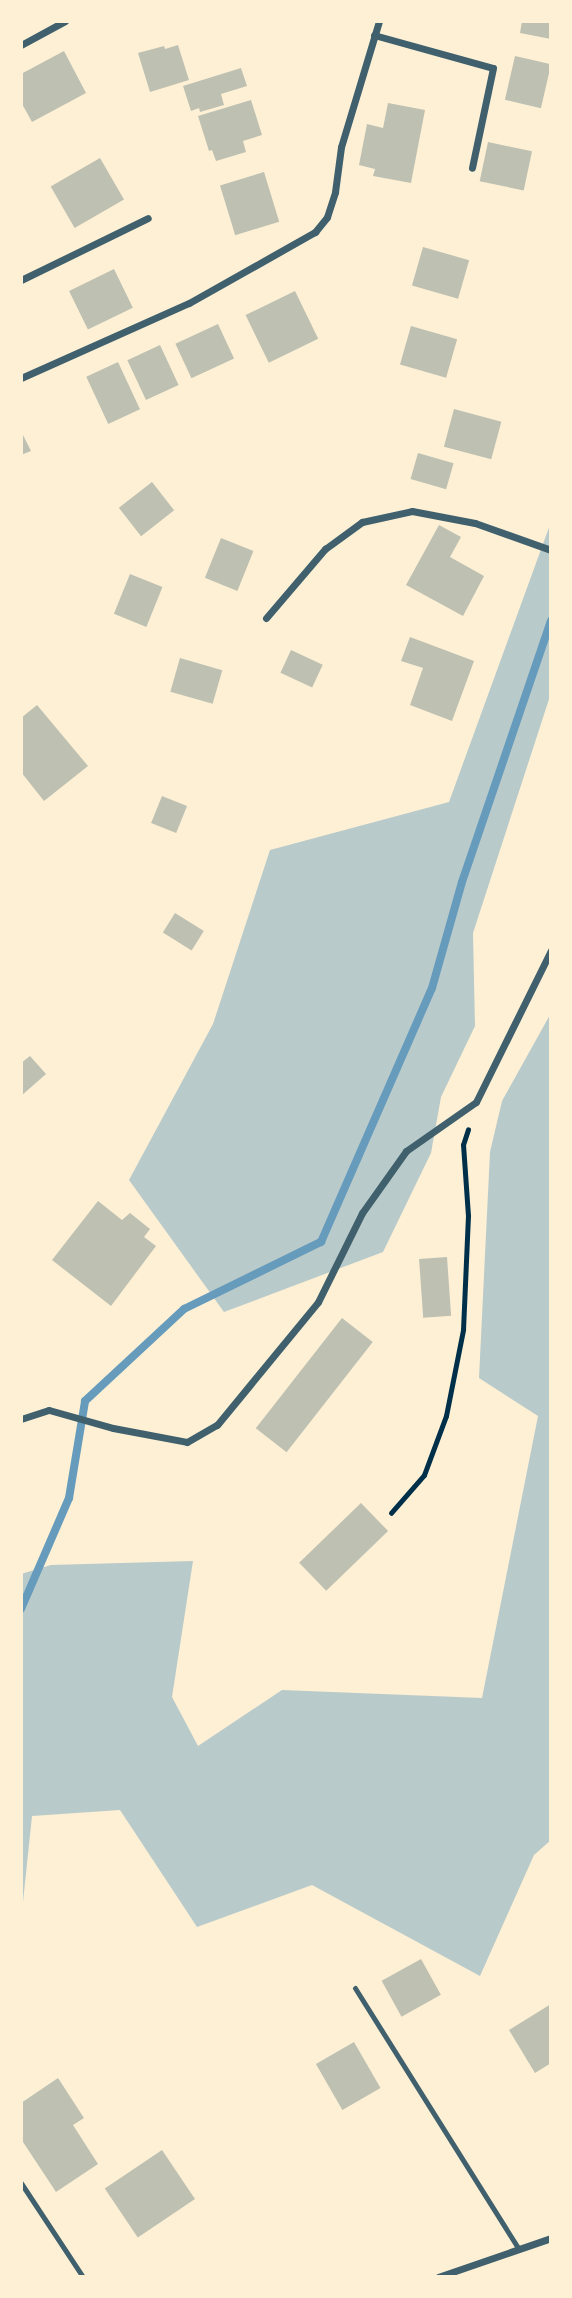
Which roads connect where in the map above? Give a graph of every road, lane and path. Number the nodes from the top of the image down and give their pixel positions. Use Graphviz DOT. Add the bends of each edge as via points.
graph roads {
  1 [pos="65,21"];
  2 [pos="379,21"];
  3 [pos="374,35"];
  4 [pos="21,45"];
  5 [pos="472,167"];
  6 [pos="148,218"];
  7 [pos="21,280"];
  8 [pos="21,378"];
  9 [pos="551,551"];
  10 [pos="266,618"];
  11 [pos="551,950"];
  12 [pos="476,1102"];
  13 [pos="21,1419"];
  14 [pos="391,1513"];
  15 [pos="355,1988"];
  16 [pos="21,2183"];
  17 [pos="551,2238"];
  18 [pos="519,2249"];
  19 [pos="83,2277"];
  20 [pos="438,2277"];
  1 -- 4 [label="street"];
  2 -- 3 [label="street"];
  3 -- 5 [label="street" via="493,68"];
  3 -- 8 [label="street" via="341,147 335,192 327,217 315,232 190,303"];
  6 -- 7 [label="street"];
  9 -- 10 [label="street" via="475,523 412,512 362,522 325,549"];
  11 -- 12 [label="street"];
  12 -- 13 [label="street" via="406,1151 362,1213 318,1302 217,1425 187,1442 49,1410"];
  12 -- 14 [label="path" via="463,1145 468,1216 463,1329 446,1416 424,1475"];
  15 -- 18 [label="lane"];
  16 -- 19 [label="lane"];
  17 -- 18 [label="street"];
  18 -- 20 [label="street"];
}
